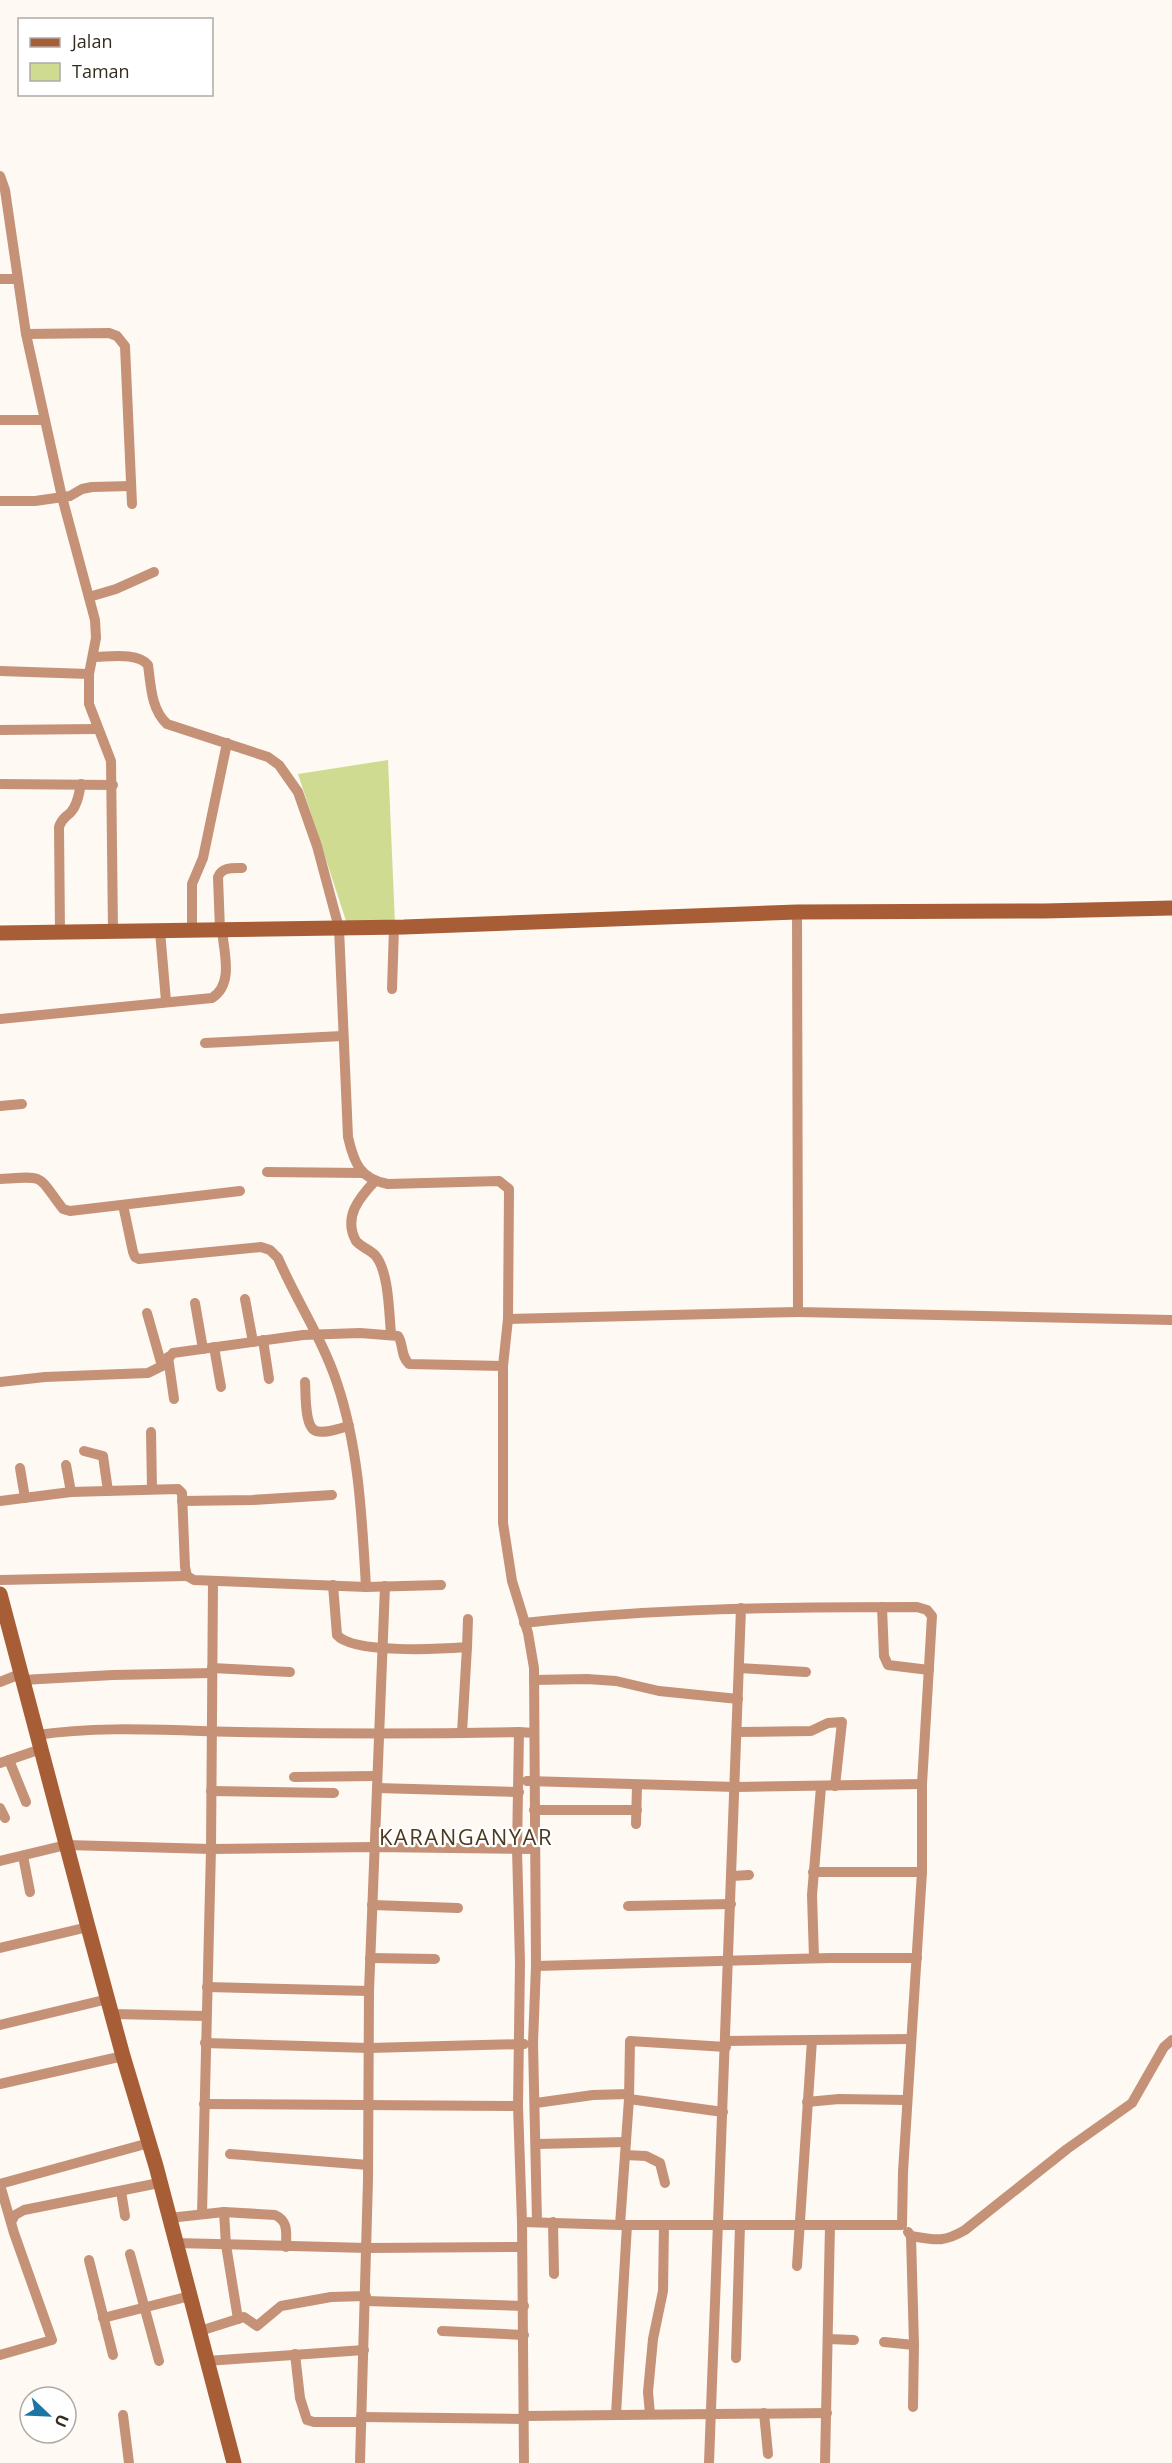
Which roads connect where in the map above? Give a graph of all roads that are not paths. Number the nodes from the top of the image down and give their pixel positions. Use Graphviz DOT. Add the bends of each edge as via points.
graph roads {
  1 [pos="0,176"];
  2 [pos="3,190"];
  3 [pos="0,279"];
  4 [pos="18,279"];
  5 [pos="26,334"];
  6 [pos="0,420"];
  7 [pos="44,420"];
  8 [pos="131,486"];
  9 [pos="62,497"];
  10 [pos="0,501"];
  11 [pos="132,504"];
  12 [pos="154,572"];
  13 [pos="89,597"];
  14 [pos="93,657"];
  15 [pos="0,671"];
  16 [pos="89,674"];
  17 [pos="97,729"];
  18 [pos="0,730"];
  19 [pos="227,743"];
  20 [pos="0,784"];
  21 [pos="81,784"];
  22 [pos="113,785"];
  23 [pos="242,868"];
  24 [pos="1172,909"];
  25 [pos="797,912"];
  26 [pos="339,928"];
  27 [pos="394,928"];
  28 [pos="221,930"];
  29 [pos="114,931"];
  30 [pos="160,931"];
  31 [pos="192,931"];
  32 [pos="60,932"];
  33 [pos="0,933"];
  34 [pos="392,989"];
  35 [pos="166,1001"];
  36 [pos="0,1019"];
  37 [pos="342,1036"];
  38 [pos="205,1042"];
  39 [pos="22,1104"];
  40 [pos="0,1106"];
  41 [pos="267,1172"];
  42 [pos="363,1173"];
  43 [pos="0,1179"];
  44 [pos="375,1181"];
  45 [pos="240,1191"];
  46 [pos="123,1205"];
  47 [pos="245,1299"];
  48 [pos="195,1303"];
  49 [pos="798,1312"];
  50 [pos="147,1313"];
  51 [pos="508,1319"];
  52 [pos="1172,1320"];
  53 [pos="391,1334"];
  54 [pos="316,1336"];
  55 [pos="258,1341"];
  56 [pos="208,1348"];
  57 [pos="165,1362"];
  58 [pos="503,1366"];
  59 [pos="269,1379"];
  60 [pos="0,1382"];
  61 [pos="305,1382"];
  62 [pos="221,1387"];
  63 [pos="174,1399"];
  64 [pos="349,1426"];
  65 [pos="151,1432"];
  66 [pos="84,1451"];
  67 [pos="66,1465"];
  68 [pos="21,1468"];
  69 [pos="152,1489"];
  70 [pos="108,1491"];
  71 [pos="71,1492"];
  72 [pos="332,1495"];
  73 [pos="25,1498"];
  74 [pos="0,1501"];
  75 [pos="182,1501"];
  76 [pos="187,1576"];
  77 [pos="0,1580"];
  78 [pos="213,1581"];
  79 [pos="333,1585"];
  80 [pos="441,1585"];
  81 [pos="385,1586"];
  82 [pos="366,1587"];
  83 [pos="0,1594"];
  84 [pos="882,1607"];
  85 [pos="741,1608"];
  86 [pos="468,1619"];
  87 [pos="524,1623"];
  88 [pos="467,1647"];
  89 [pos="382,1649"];
  90 [pos="739,1668"];
  91 [pos="929,1670"];
  92 [pos="212,1671"];
  93 [pos="290,1672"];
  94 [pos="806,1672"];
  95 [pos="21,1677"];
  96 [pos="534,1680"];
  97 [pos="0,1682"];
  98 [pos="738,1699"];
  99 [pos="210,1732"];
  100 [pos="737,1732"];
  101 [pos="462,1733"];
  102 [pos="526,1733"];
  103 [pos="379,1735"];
  104 [pos="39,1742"];
  105 [pos="4,1761"];
  106 [pos="377,1776"];
  107 [pos="294,1777"];
  108 [pos="534,1782"];
  109 [pos="922,1784"];
  110 [pos="637,1785"];
  111 [pos="519,1786"];
  112 [pos="835,1786"];
  113 [pos="736,1787"];
  114 [pos="821,1787"];
  115 [pos="377,1788"];
  116 [pos="211,1791"];
  117 [pos="334,1793"];
  118 [pos="26,1802"];
  119 [pos="534,1810"];
  120 [pos="637,1810"];
  121 [pos="636,1824"];
  122 [pos="66,1845"];
  123 [pos="375,1847"];
  124 [pos="211,1849"];
  125 [pos="525,1850"];
  126 [pos="23,1856"];
  127 [pos="0,1861"];
  128 [pos="813,1872"];
  129 [pos="922,1872"];
  130 [pos="748,1875"];
  131 [pos="732,1876"];
  132 [pos="30,1892"];
  133 [pos="731,1904"];
  134 [pos="372,1905"];
  135 [pos="628,1906"];
  136 [pos="458,1908"];
  137 [pos="88,1927"];
  138 [pos="0,1948"];
  139 [pos="370,1958"];
  140 [pos="814,1958"];
  141 [pos="917,1958"];
  142 [pos="435,1959"];
  143 [pos="729,1962"];
  144 [pos="536,1966"];
  145 [pos="207,1987"];
  146 [pos="369,1991"];
  147 [pos="108,1999"];
  148 [pos="112,2014"];
  149 [pos="206,2016"];
  150 [pos="0,2025"];
  151 [pos="911,2039"];
  152 [pos="812,2040"];
  153 [pos="1172,2040"];
  154 [pos="205,2043"];
  155 [pos="526,2044"];
  156 [pos="726,2044"];
  157 [pos="369,2048"];
  158 [pos="123,2056"];
  159 [pos="0,2084"];
  160 [pos="629,2096"];
  161 [pos="907,2100"];
  162 [pos="807,2102"];
  163 [pos="204,2104"];
  164 [pos="369,2105"];
  165 [pos="527,2110"];
  166 [pos="723,2112"];
  167 [pos="626,2142"];
  168 [pos="149,2143"];
  169 [pos="537,2144"];
  170 [pos="230,2154"];
  171 [pos="625,2155"];
  172 [pos="368,2165"];
  173 [pos="159,2183"];
  174 [pos="665,2183"];
  175 [pos="0,2184"];
  176 [pos="121,2191"];
  177 [pos="224,2212"];
  178 [pos="202,2214"];
  179 [pos="125,2216"];
  180 [pos="169,2218"];
  181 [pos="11,2222"];
  182 [pos="522,2222"];
  183 [pos="537,2222"];
  184 [pos="553,2222"];
  185 [pos="717,2224"];
  186 [pos="623,2225"];
  187 [pos="664,2225"];
  188 [pos="740,2225"];
  189 [pos="799,2225"];
  190 [pos="830,2225"];
  191 [pos="902,2225"];
  192 [pos="911,2236"];
  193 [pos="175,2243"];
  194 [pos="226,2245"];
  195 [pos="286,2247"];
  196 [pos="521,2247"];
  197 [pos="367,2248"];
  198 [pos="130,2254"];
  199 [pos="89,2260"];
  200 [pos="797,2266"];
  201 [pos="554,2274"];
  202 [pos="190,2296"];
  203 [pos="366,2298"];
  204 [pos="524,2306"];
  205 [pos="144,2308"];
  206 [pos="103,2318"];
  207 [pos="238,2319"];
  208 [pos="200,2331"];
  209 [pos="442,2331"];
  210 [pos="524,2335"];
  211 [pos="828,2339"];
  212 [pos="854,2340"];
  213 [pos="884,2343"];
  214 [pos="914,2344"];
  215 [pos="364,2350"];
  216 [pos="295,2354"];
  217 [pos="0,2355"];
  218 [pos="113,2355"];
  219 [pos="736,2358"];
  220 [pos="159,2361"];
  221 [pos="207,2361"];
  222 [pos="913,2407"];
  223 [pos="764,2413"];
  224 [pos="826,2413"];
  225 [pos="616,2414"];
  226 [pos="650,2414"];
  227 [pos="710,2414"];
  228 [pos="123,2415"];
  229 [pos="524,2417"];
  230 [pos="361,2420"];
  231 [pos="768,2454"];
  232 [pos="129,2463"];
  233 [pos="234,2463"];
  234 [pos="360,2463"];
  235 [pos="524,2463"];
  236 [pos="709,2463"];
  237 [pos="825,2463"];
  1 -- 2 [label="street"];
  2 -- 4 [label="street"];
  3 -- 4 [label="street"];
  4 -- 5 [label="street"];
  5 -- 7 [label="street"];
  5 -- 8 [label="street" via="109,333 123,341"];
  6 -- 7 [label="street"];
  7 -- 9 [label="street"];
  8 -- 9 [label="street" via="82,489"];
  8 -- 11 [label="street"];
  9 -- 10 [label="street"];
  9 -- 13 [label="street"];
  12 -- 13 [label="street"];
  13 -- 14 [label="street" via="95,629"];
  14 -- 16 [label="street"];
  14 -- 19 [label="street" via="143,660 148,665 159,716 167,724"];
  15 -- 16 [label="street"];
  16 -- 17 [label="street" via="89,704"];
  17 -- 18 [label="street"];
  17 -- 22 [label="street" via="109,753"];
  19 -- 26 [label="street" via="268,757 279,765 298,792"];
  19 -- 31 [label="street" via="203,858 192,884"];
  20 -- 21 [label="street"];
  21 -- 22 [label="street"];
  21 -- 32 [label="street" via="77,803 59,827"];
  22 -- 29 [label="street"];
  23 -- 28 [label="street" via="221,871 218,878"];
  24 -- 25 [label="street"];
  25 -- 27 [label="street"];
  25 -- 49 [label="street"];
  26 -- 27 [label="street"];
  26 -- 28 [label="street"];
  26 -- 37 [label="street"];
  27 -- 34 [label="street"];
  28 -- 31 [label="street"];
  28 -- 35 [label="street" via="226,978 221,992 212,998"];
  29 -- 30 [label="street"];
  29 -- 32 [label="street"];
  30 -- 31 [label="street"];
  30 -- 35 [label="street"];
  32 -- 33 [label="street"];
  35 -- 36 [label="street"];
  37 -- 38 [label="street"];
  37 -- 42 [label="street" via="348,1137 352,1155"];
  39 -- 40 [label="street"];
  41 -- 42 [label="street"];
  42 -- 44 [label="street"];
  43 -- 46 [label="street" via="40,1179 63,1209 70,1211"];
  44 -- 51 [label="street" via="504,1184 508,1189"];
  44 -- 53 [label="street" via="351,1216 356,1241 380,1262"];
  45 -- 46 [label="street"];
  46 -- 54 [label="street" via="133,1252 139,1259 261,1247 270,1250 278,1258"];
  47 -- 55 [label="street"];
  48 -- 56 [label="street"];
  49 -- 51 [label="street"];
  49 -- 52 [label="street"];
  50 -- 57 [label="street"];
  51 -- 58 [label="street"];
  53 -- 54 [label="street"];
  53 -- 58 [label="street" via="401,1340 403,1358 409,1364"];
  54 -- 55 [label="street"];
  54 -- 64 [label="street" via="336,1380"];
  55 -- 56 [label="street"];
  55 -- 59 [label="street"];
  56 -- 57 [label="street" via="173,1353"];
  56 -- 62 [label="street"];
  57 -- 60 [label="street" via="148,1373"];
  57 -- 63 [label="street"];
  58 -- 87 [label="street" via="503,1523 512,1581"];
  61 -- 64 [label="street" via="310,1428 322,1431"];
  64 -- 82 [label="street" via="359,1486"];
  65 -- 69 [label="street"];
  66 -- 70 [label="street" via="103,1456"];
  67 -- 71 [label="street"];
  68 -- 73 [label="street"];
  69 -- 70 [label="street"];
  69 -- 75 [label="street" via="178,1489"];
  70 -- 71 [label="street"];
  71 -- 73 [label="street"];
  72 -- 75 [label="street"];
  73 -- 74 [label="street"];
  75 -- 76 [label="street"];
  76 -- 77 [label="street"];
  76 -- 78 [label="street"];
  78 -- 79 [label="street"];
  78 -- 92 [label="street"];
  79 -- 82 [label="street"];
  79 -- 89 [label="street" via="337,1635 342,1641"];
  80 -- 81 [label="street"];
  81 -- 82 [label="street"];
  81 -- 89 [label="street"];
  83 -- 95 [label="street"];
  84 -- 85 [label="street"];
  84 -- 91 [label="street" via="885,1660 892,1667"];
  84 -- 91 [label="street" via="917,1606 932,1616"];
  85 -- 87 [label="street" via="590,1615"];
  85 -- 90 [label="street"];
  86 -- 88 [label="street"];
  87 -- 96 [label="street"];
  88 -- 89 [label="street"];
  88 -- 101 [label="street"];
  89 -- 103 [label="street"];
  90 -- 94 [label="street"];
  90 -- 98 [label="street"];
  91 -- 109 [label="street"];
  92 -- 93 [label="street"];
  92 -- 95 [label="street"];
  92 -- 99 [label="street"];
  95 -- 97 [label="street"];
  95 -- 104 [label="street"];
  96 -- 98 [label="street" via="616,1681 659,1691"];
  96 -- 102 [label="street"];
  98 -- 100 [label="street"];
  99 -- 103 [label="street"];
  99 -- 104 [label="street" via="62,1731"];
  99 -- 116 [label="street"];
  100 -- 112 [label="street" via="811,1731 842,1722"];
  100 -- 113 [label="street"];
  101 -- 102 [label="street"];
  101 -- 103 [label="street"];
  102 -- 108 [label="street"];
  102 -- 111 [label="street"];
  103 -- 106 [label="street"];
  104 -- 105 [label="street"];
  104 -- 122 [label="street"];
  105 -- 118 [label="street"];
  106 -- 107 [label="street"];
  106 -- 115 [label="street"];
  108 -- 110 [label="street"];
  108 -- 111 [label="street"];
  108 -- 119 [label="street"];
  109 -- 112 [label="street"];
  109 -- 129 [label="street"];
  110 -- 113 [label="street"];
  110 -- 120 [label="street"];
  111 -- 115 [label="street"];
  111 -- 125 [label="street"];
  112 -- 114 [label="street"];
  113 -- 114 [label="street"];
  113 -- 131 [label="street"];
  114 -- 128 [label="street"];
  115 -- 123 [label="street"];
  116 -- 117 [label="street"];
  116 -- 124 [label="street"];
  119 -- 120 [label="street"];
  119 -- 125 [label="street"];
  120 -- 121 [label="street"];
  122 -- 124 [label="street"];
  122 -- 126 [label="street"];
  122 -- 137 [label="street"];
  123 -- 124 [label="street"];
  123 -- 125 [label="street"];
  123 -- 134 [label="street"];
  124 -- 145 [label="street"];
  125 -- 144 [label="street"];
  125 -- 155 [label="street"];
  126 -- 127 [label="street"];
  126 -- 132 [label="street"];
  128 -- 129 [label="street"];
  128 -- 140 [label="street"];
  129 -- 141 [label="street"];
  130 -- 131 [label="street"];
  131 -- 133 [label="street"];
  133 -- 135 [label="street"];
  133 -- 143 [label="street"];
  134 -- 136 [label="street"];
  134 -- 139 [label="street"];
  137 -- 138 [label="street"];
  137 -- 147 [label="street"];
  139 -- 142 [label="street"];
  139 -- 146 [label="street"];
  140 -- 141 [label="street"];
  140 -- 143 [label="street"];
  141 -- 151 [label="street"];
  143 -- 144 [label="street"];
  143 -- 156 [label="street"];
  144 -- 155 [label="street"];
  145 -- 146 [label="street"];
  145 -- 149 [label="street"];
  146 -- 157 [label="street"];
  147 -- 148 [label="street"];
  147 -- 150 [label="street"];
  148 -- 149 [label="street"];
  148 -- 158 [label="street"];
  149 -- 154 [label="street"];
  151 -- 152 [label="street"];
  151 -- 161 [label="street"];
  152 -- 156 [label="street"];
  152 -- 162 [label="street"];
  153 -- 192 [label="street" via="1164,2047 1132,2103 965,2230 938,2241"];
  154 -- 157 [label="street"];
  154 -- 163 [label="street"];
  155 -- 157 [label="street"];
  155 -- 165 [label="street"];
  155 -- 165 [label="street"];
  156 -- 160 [label="street" via="630,2041"];
  156 -- 166 [label="street"];
  157 -- 164 [label="street"];
  158 -- 159 [label="street"];
  158 -- 168 [label="street"];
  160 -- 165 [label="street" via="593,2095"];
  160 -- 166 [label="street"];
  160 -- 167 [label="street"];
  161 -- 162 [label="street"];
  161 -- 191 [label="street"];
  162 -- 189 [label="street"];
  163 -- 164 [label="street"];
  163 -- 178 [label="street"];
  164 -- 165 [label="street"];
  164 -- 172 [label="street"];
  165 -- 169 [label="street"];
  165 -- 182 [label="street"];
  166 -- 185 [label="street"];
  167 -- 169 [label="street"];
  167 -- 171 [label="street"];
  168 -- 173 [label="street"];
  168 -- 175 [label="street"];
  169 -- 183 [label="street"];
  170 -- 172 [label="street"];
  171 -- 174 [label="street" via="660,2163"];
  171 -- 186 [label="street"];
  172 -- 197 [label="street"];
  173 -- 176 [label="street"];
  173 -- 180 [label="street"];
  175 -- 181 [label="street"];
  176 -- 179 [label="street"];
  176 -- 181 [label="street" via="24,2210"];
  177 -- 178 [label="street"];
  177 -- 194 [label="street"];
  177 -- 195 [label="street" via="281,2217 286,2226"];
  178 -- 180 [label="street"];
  180 -- 193 [label="street"];
  181 -- 217 [label="street" via="52,2340"];
  182 -- 183 [label="street"];
  182 -- 196 [label="street"];
  183 -- 184 [label="street"];
  184 -- 186 [label="street"];
  184 -- 201 [label="street"];
  185 -- 187 [label="street"];
  185 -- 188 [label="street"];
  185 -- 227 [label="street"];
  186 -- 187 [label="street"];
  186 -- 225 [label="street"];
  187 -- 226 [label="street" via="663,2291 648,2392"];
  188 -- 189 [label="street"];
  188 -- 219 [label="street"];
  189 -- 190 [label="street"];
  189 -- 200 [label="street"];
  190 -- 191 [label="street"];
  190 -- 211 [label="street"];
  191 -- 192 [label="street"];
  192 -- 214 [label="street"];
  193 -- 194 [label="street"];
  193 -- 202 [label="street"];
  194 -- 195 [label="street"];
  194 -- 207 [label="street"];
  195 -- 197 [label="street"];
  196 -- 197 [label="street"];
  196 -- 204 [label="street"];
  197 -- 203 [label="street"];
  198 -- 205 [label="street"];
  199 -- 206 [label="street"];
  202 -- 205 [label="street"];
  202 -- 208 [label="street"];
  203 -- 204 [label="street"];
  203 -- 207 [label="street" via="332,2297 281,2306 257,2326 246,2317"];
  203 -- 215 [label="street"];
  204 -- 210 [label="street"];
  205 -- 206 [label="street"];
  205 -- 220 [label="street"];
  206 -- 218 [label="street"];
  207 -- 208 [label="street"];
  208 -- 221 [label="street"];
  209 -- 210 [label="street"];
  210 -- 229 [label="street"];
  211 -- 212 [label="street"];
  211 -- 224 [label="street"];
  213 -- 214 [label="street"];
  214 -- 222 [label="street"];
  215 -- 216 [label="street"];
  215 -- 230 [label="street"];
  216 -- 221 [label="street"];
  216 -- 230 [label="street" via="307,2420"];
  221 -- 233 [label="street"];
  223 -- 224 [label="street"];
  223 -- 227 [label="street"];
  223 -- 231 [label="street"];
  224 -- 237 [label="street"];
  225 -- 226 [label="street"];
  225 -- 229 [label="street"];
  226 -- 227 [label="street"];
  227 -- 236 [label="street"];
  228 -- 232 [label="street"];
  229 -- 230 [label="street"];
  229 -- 235 [label="street"];
  230 -- 234 [label="street"];
}
